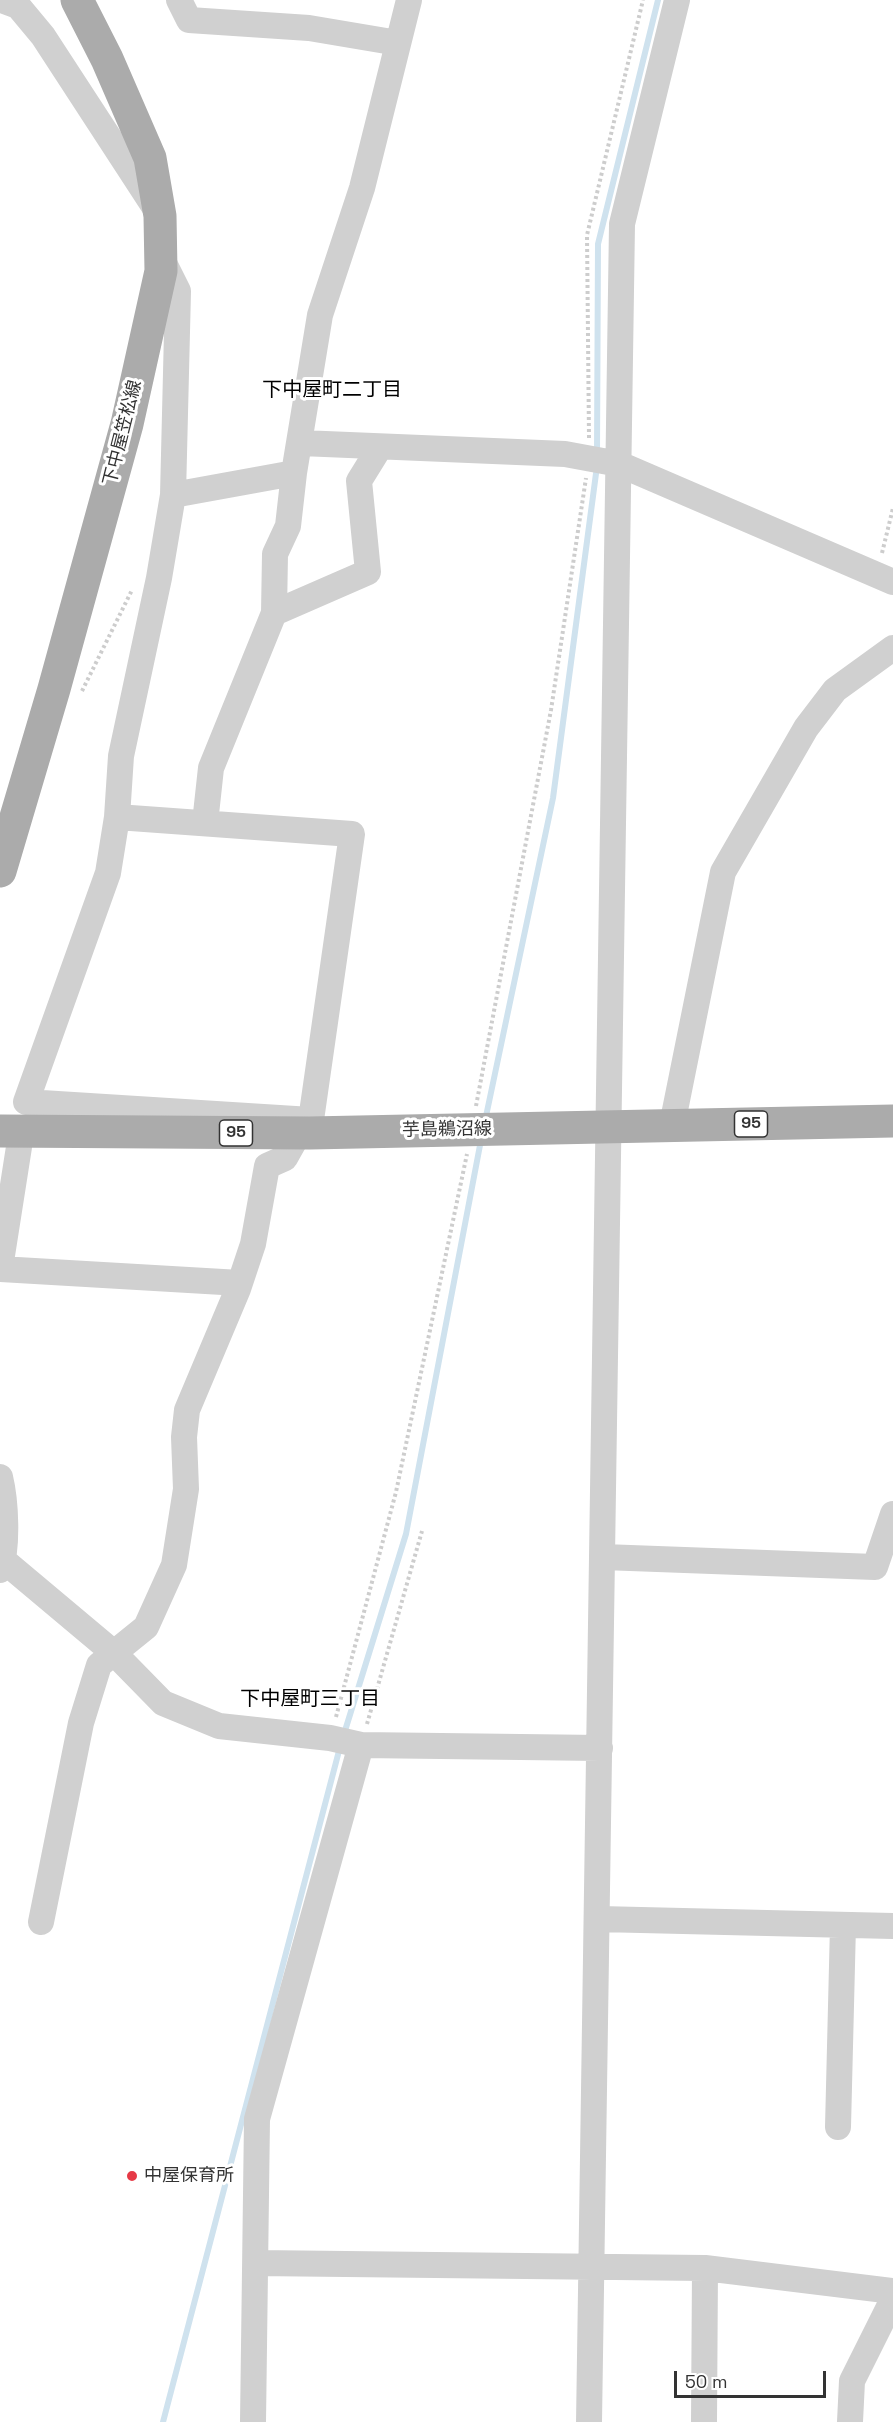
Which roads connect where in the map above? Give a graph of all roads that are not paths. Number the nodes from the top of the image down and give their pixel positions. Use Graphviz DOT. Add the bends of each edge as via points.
graph roads {
  1 [pos="2,0"];
  2 [pos="76,0"];
  3 [pos="179,0"];
  4 [pos="409,0"];
  5 [pos="677,0"];
  6 [pos="398,43"];
  7 [pos="160,216"];
  8 [pos="161,257"];
  9 [pos="301,443"];
  10 [pos="380,447"];
  11 [pos="619,464"];
  12 [pos="294,473"];
  13 [pos="173,495"];
  14 [pos="885,578"];
  15 [pos="274,613"];
  16 [pos="893,648"];
  17 [pos="117,817"];
  18 [pos="205,823"];
  19 [pos="0,871"];
  20 [pos="893,1121"];
  21 [pos="672,1125"];
  22 [pos="609,1126"];
  23 [pos="307,1129"];
  24 [pos="9,1139"];
  25 [pos="0,1269"];
  26 [pos="240,1283"];
  27 [pos="0,1477"];
  28 [pos="893,1514"];
  29 [pos="603,1557"];
  30 [pos="2,1565"];
  31 [pos="115,1654"];
  32 [pos="345,1741"];
  33 [pos="600,1748"];
  34 [pos="599,1919"];
  35 [pos="41,1923"];
  36 [pos="843,1925"];
  37 [pos="893,1926"];
  38 [pos="838,2127"];
  39 [pos="256,2263"];
  40 [pos="592,2268"];
  41 [pos="705,2268"];
  42 [pos="893,2291"];
  43 [pos="893,2299"];
  44 [pos="253,2422"];
  45 [pos="589,2422"];
  46 [pos="705,2422"];
  47 [pos="850,2422"];
  1 -- 7 [label="street" via="18,6 43,36"];
  2 -- 7 [label="main road, 下中屋笠松線" via="107,59 150,158"];
  3 -- 6 [label="street" via="189,20 309,28"];
  4 -- 6 [label="street"];
  5 -- 11 [label="street" via="622,224"];
  6 -- 9 [label="street" via="362,188 320,315"];
  7 -- 8 [label="main road, 下中屋笠松線"];
  8 -- 13 [label="street" via="178,291"];
  8 -- 19 [label="main road, 下中屋笠松線" via="127,424"];
  9 -- 10 [label="street"];
  9 -- 12 [label="street"];
  10 -- 11 [label="street" via="565,454"];
  10 -- 15 [label="street" via="359,481 368,572"];
  11 -- 14 [label="street"];
  11 -- 22 [label="street"];
  12 -- 13 [label="street"];
  12 -- 15 [label="street" via="288,526 275,555"];
  13 -- 17 [label="street" via="121,756"];
  15 -- 18 [label="street" via="211,768"];
  16 -- 21 [label="street" via="836,690 806,728 723,872"];
  17 -- 18 [label="street"];
  17 -- 23 [label="street" via="108,873 26,1102"];
  18 -- 23 [label="street" via="352,834"];
  20 -- 21 [label="main road, 芋島鵜沼線 / 95"];
  21 -- 22 [label="main road, 芋島鵜沼線 / 95"];
  22 -- 23 [label="main road, 芋島鵜沼線 / 95"];
  22 -- 29 [label="street"];
  23 -- 24 [label="main road, 芋島鵜沼線 / 95"];
  23 -- 26 [label="street" via="285,1158 267,1166 253,1244"];
  24 -- 25 [label="street"];
  25 -- 26 [label="street"];
  26 -- 31 [label="street" via="187,1410 186,1489 174,1565 146,1627"];
  27 -- 30 [label="street"];
  28 -- 29 [label="street" via="875,1567"];
  29 -- 33 [label="street"];
  30 -- 31 [label="street"];
  31 -- 32 [label="street" via="163,1703 219,1726"];
  31 -- 35 [label="street" via="99,1665 81,1723"];
  32 -- 33 [label="street"];
  32 -- 39 [label="street" via="257,2119"];
  33 -- 34 [label="street"];
  34 -- 36 [label="street"];
  34 -- 40 [label="street"];
  36 -- 37 [label="street"];
  36 -- 38 [label="street"];
  39 -- 40 [label="street"];
  39 -- 44 [label="street"];
  40 -- 41 [label="street"];
  40 -- 45 [label="street"];
  41 -- 42 [label="street"];
  41 -- 46 [label="street"];
  43 -- 47 [label="street" via="852,2381"];
}
